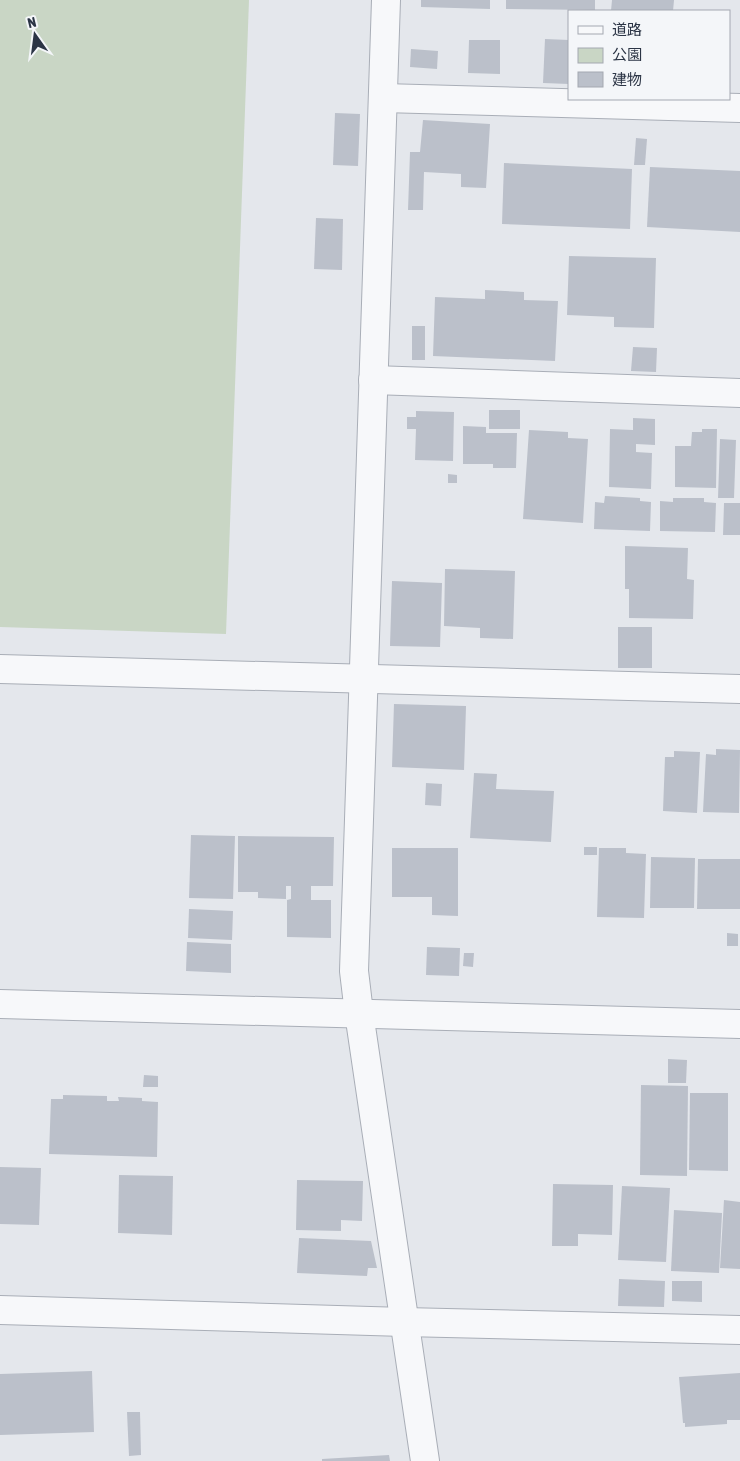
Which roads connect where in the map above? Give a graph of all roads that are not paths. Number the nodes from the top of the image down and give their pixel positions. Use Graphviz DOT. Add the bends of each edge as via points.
graph roads {
  1 [pos="386,0"];
  2 [pos="383,98"];
  3 [pos="740,108"];
  4 [pos="373,380"];
  5 [pos="740,394"];
  6 [pos="0,669"];
  7 [pos="363,679"];
  8 [pos="740,689"];
  9 [pos="0,1004"];
  10 [pos="359,1013"];
  11 [pos="740,1024"];
  12 [pos="0,1310"];
  13 [pos="404,1322"];
  14 [pos="740,1330"];
  15 [pos="425,1461"];
  1 -- 2 [label="street"];
  2 -- 3 [label="street"];
  2 -- 4 [label="street"];
  4 -- 5 [label="street"];
  4 -- 7 [label="street"];
  6 -- 7 [label="street"];
  7 -- 8 [label="street"];
  7 -- 10 [label="street" via="354,971"];
  9 -- 10 [label="street"];
  10 -- 11 [label="street"];
  10 -- 13 [label="street"];
  12 -- 13 [label="street"];
  13 -- 14 [label="street"];
  13 -- 15 [label="street"];
}
